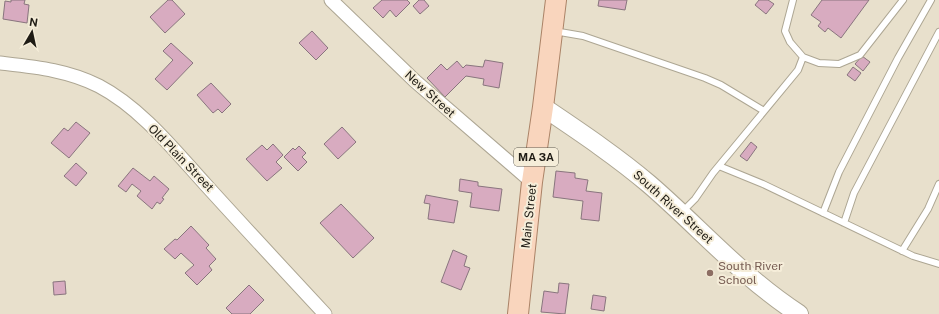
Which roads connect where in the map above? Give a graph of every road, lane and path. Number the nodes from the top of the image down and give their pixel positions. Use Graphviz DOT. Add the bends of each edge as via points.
graph roads {
  1 [pos="331,0"];
  2 [pos="556,0"];
  3 [pos="793,0"];
  4 [pos="903,0"];
  5 [pos="931,0"];
  6 [pos="553,31"];
  7 [pos="939,32"];
  8 [pos="803,57"];
  9 [pos="0,63"];
  10 [pos="543,108"];
  11 [pos="764,111"];
  12 [pos="719,166"];
  13 [pos="532,182"];
  14 [pos="939,184"];
  15 [pos="681,213"];
  16 [pos="823,213"];
  17 [pos="844,223"];
  18 [pos="902,251"];
  19 [pos="939,264"];
  20 [pos="325,314"];
  21 [pos="518,314"];
  22 [pos="799,314"];
  1 -- 13 [label="street, New Street" via="415,81"];
  2 -- 6 [label="main road, Main Street / MA 3A"];
  3 -- 8 [label="lane" via="785,31 790,42"];
  4 -- 8 [label="lane" via="860,54 839,64 819,63"];
  5 -- 16 [label="lane" via="839,172"];
  6 -- 10 [label="main road, Main Street / MA 3A"];
  6 -- 11 [label="lane" via="583,36 705,78"];
  7 -- 17 [label="lane" via="854,193"];
  8 -- 11 [label="lane" via="798,70"];
  9 -- 20 [label="street, Old Plain Street" via="51,69 77,76 100,86 129,106 174,149"];
  10 -- 13 [label="main road, Main Street / MA 3A"];
  10 -- 15 [label="street, South River Street" via="621,161"];
  11 -- 12 [label="lane"];
  12 -- 15 [label="lane" via="695,199"];
  12 -- 16 [label="lane"];
  13 -- 21 [label="main road, Main Street / MA 3A"];
  14 -- 18 [label="lane" via="928,209"];
  15 -- 22 [label="street, South River Street" via="748,275"];
  16 -- 17 [label="lane"];
  17 -- 18 [label="lane"];
  18 -- 19 [label="lane"];
}
